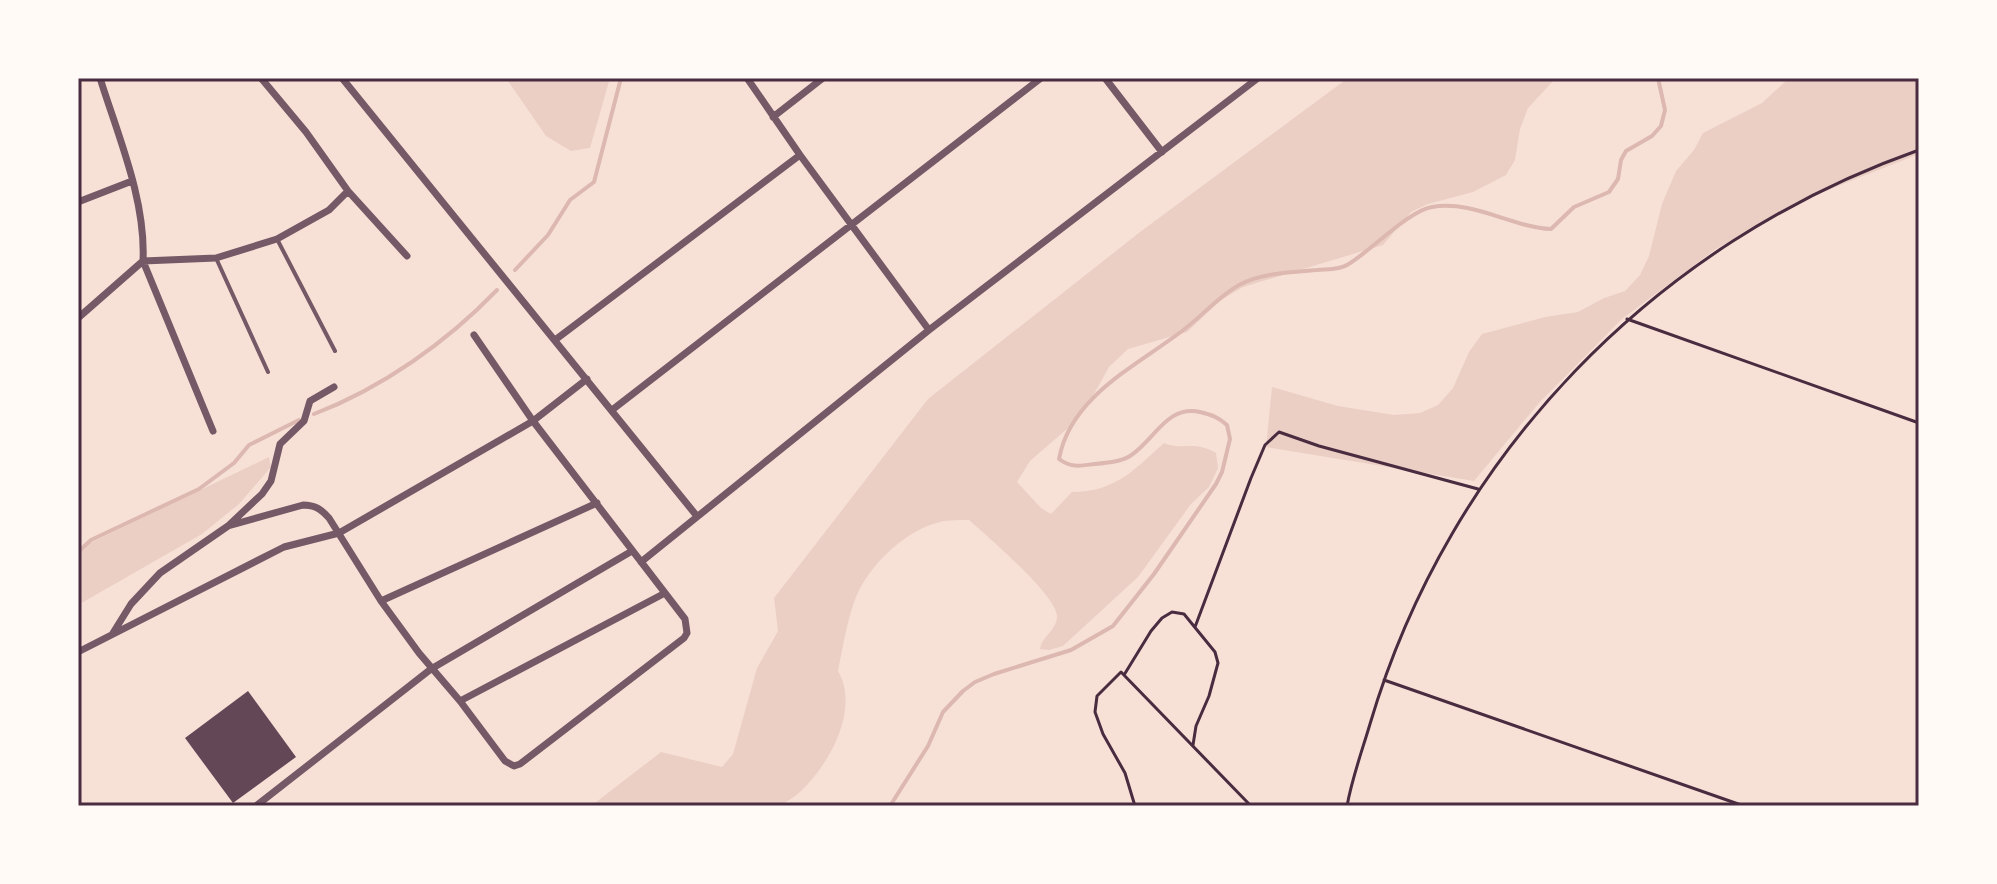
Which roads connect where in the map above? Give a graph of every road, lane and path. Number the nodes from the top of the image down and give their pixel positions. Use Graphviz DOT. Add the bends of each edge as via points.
graph roads {
  1 [pos="100,78"];
  2 [pos="261,78"];
  3 [pos="342,78"];
  4 [pos="747,78"];
  5 [pos="823,78"];
  6 [pos="1041,78"];
  7 [pos="1105,78"];
  8 [pos="1258,78"];
  9 [pos="773,117"];
  10 [pos="1919,150"];
  11 [pos="1162,152"];
  12 [pos="800,155"];
  13 [pos="132,181"];
  14 [pos="348,191"];
  15 [pos="78,201"];
  16 [pos="851,223"];
  17 [pos="277,239"];
  18 [pos="407,256"];
  19 [pos="216,258"];
  20 [pos="143,261"];
  21 [pos="78,318"];
  22 [pos="1627,319"];
  23 [pos="929,330"];
  24 [pos="474,335"];
  25 [pos="555,340"];
  26 [pos="335,351"];
  27 [pos="268,372"];
  28 [pos="587,379"];
  29 [pos="334,387"];
  30 [pos="612,410"];
  31 [pos="533,421"];
  32 [pos="1919,423"];
  33 [pos="213,431"];
  34 [pos="1478,489"];
  35 [pos="597,503"];
  36 [pos="696,515"];
  37 [pos="228,526"];
  38 [pos="339,533"];
  39 [pos="632,551"];
  40 [pos="641,562"];
  41 [pos="665,593"];
  42 [pos="381,601"];
  43 [pos="1195,627"];
  44 [pos="112,636"];
  45 [pos="78,652"];
  46 [pos="431,669"];
  47 [pos="1124,675"];
  48 [pos="1384,680"];
  49 [pos="460,701"];
  50 [pos="1193,745"];
  51 [pos="256,806"];
  52 [pos="1135,806"];
  53 [pos="1251,806"];
  54 [pos="1347,806"];
  55 [pos="1744,806"];
  1 -- 13 [label="street"];
  2 -- 14 [label="street"];
  3 -- 25 [label="street"];
  4 -- 9 [label="street"];
  5 -- 9 [label="street"];
  6 -- 16 [label="street"];
  7 -- 11 [label="street"];
  8 -- 11 [label="street"];
  9 -- 12 [label="street"];
  10 -- 22 [label="path" via="1851,176 1771,217 1694,265"];
  11 -- 23 [label="street"];
  12 -- 16 [label="street"];
  12 -- 25 [label="street"];
  13 -- 15 [label="street"];
  13 -- 20 [label="street"];
  14 -- 17 [label="street" via="318,217"];
  14 -- 18 [label="street"];
  16 -- 23 [label="street"];
  16 -- 30 [label="street"];
  17 -- 19 [label="street"];
  17 -- 26 [label="lane"];
  19 -- 20 [label="street"];
  19 -- 27 [label="lane"];
  20 -- 21 [label="street"];
  20 -- 33 [label="street"];
  22 -- 32 [label="path"];
  22 -- 34 [label="path" via="1559,385"];
  23 -- 36 [label="street"];
  24 -- 31 [label="street"];
  25 -- 28 [label="street"];
  28 -- 30 [label="street"];
  28 -- 31 [label="street"];
  29 -- 37 [label="street" via="310,401 304,421 280,444 271,481"];
  30 -- 36 [label="street"];
  31 -- 35 [label="street"];
  31 -- 38 [label="street"];
  34 -- 43 [label="path" via="1279,432 1265,445"];
  34 -- 48 [label="path" via="1431,570"];
  35 -- 39 [label="street"];
  35 -- 42 [label="street"];
  36 -- 40 [label="street"];
  37 -- 38 [label="street" via="312,505"];
  37 -- 44 [label="street" via="160,573 131,604"];
  38 -- 42 [label="street"];
  38 -- 44 [label="street" via="284,547"];
  39 -- 40 [label="street"];
  39 -- 46 [label="street"];
  40 -- 41 [label="street"];
  41 -- 49 [label="street"];
  41 -- 49 [label="street" via="685,619 687,633 520,764 505,761"];
  42 -- 46 [label="street"];
  43 -- 47 [label="path" via="1184,614 1172,612 1162,618"];
  43 -- 50 [label="path" via="1218,663"];
  44 -- 45 [label="street"];
  46 -- 49 [label="street"];
  46 -- 51 [label="street"];
  47 -- 50 [label="path"];
  47 -- 52 [label="path" via="1121,672 1097,696 1095,712"];
  48 -- 54 [label="path"];
  48 -- 55 [label="path"];
  50 -- 53 [label="path"];
}
